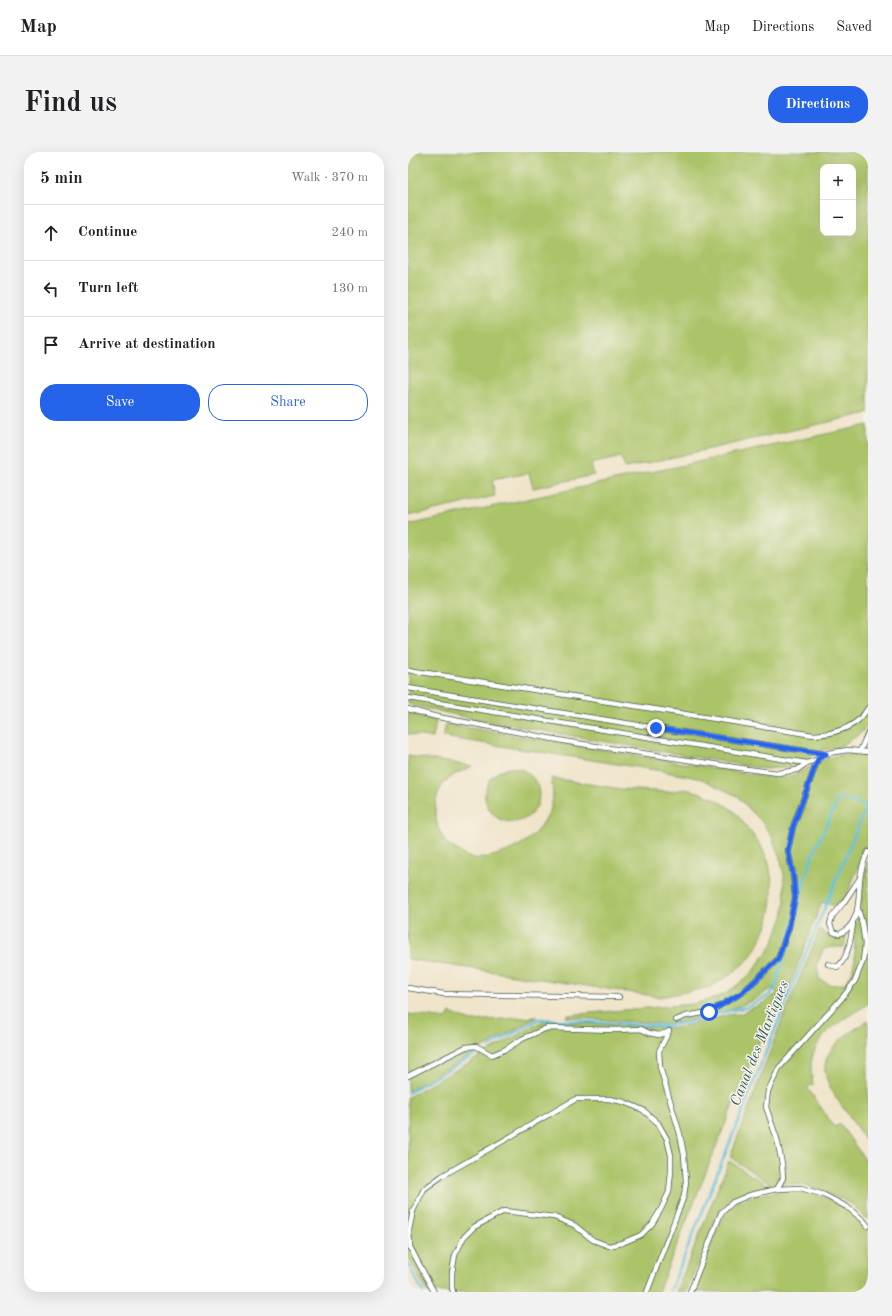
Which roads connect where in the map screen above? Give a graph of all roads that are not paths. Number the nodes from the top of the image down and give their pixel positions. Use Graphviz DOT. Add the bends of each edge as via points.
graph roads {
  1 [pos="408,670"];
  2 [pos="408,688"];
  3 [pos="408,698"];
  4 [pos="868,708"];
  5 [pos="408,709"];
  6 [pos="868,734"];
  7 [pos="860,751"];
  8 [pos="868,752"];
  9 [pos="826,754"];
  10 [pos="818,759"];
  11 [pos="808,763"];
  12 [pos="868,852"];
  13 [pos="860,878"];
  14 [pos="858,909"];
  15 [pos="853,921"];
  16 [pos="828,964"];
  17 [pos="408,988"];
  18 [pos="619,997"];
  19 [pos="676,1020"];
  20 [pos="408,1076"];
  21 [pos="777,1189"];
  22 [pos="868,1226"];
  23 [pos="409,1245"];
  24 [pos="434,1292"];
  25 [pos="453,1292"];
  26 [pos="647,1292"];
  27 [pos="690,1292"];
  1 -- 4 [label="lane" via="813,735 830,734 849,727"];
  2 -- 9 [label="lane"];
  3 -- 11 [label="lane"];
  5 -- 11 [label="lane" via="569,742 746,769 778,773 797,770"];
  6 -- 7 [label="lane"];
  7 -- 8 [label="lane"];
  7 -- 9 [label="lane" via="848,750"];
  9 -- 10 [label="lane"];
  10 -- 11 [label="lane"];
  10 -- 19 [label="lane" via="793,827 788,850 795,898 789,927 778,959 742,993 709,1012"];
  12 -- 13 [label="lane"];
  13 -- 14 [label="lane"];
  13 -- 15 [label="lane" via="832,917 832,932 842,934"];
  14 -- 15 [label="lane"];
  14 -- 21 [label="lane" via="865,944 863,961 855,981 779,1068 768,1092 766,1107 782,1164 783,1178"];
  15 -- 16 [label="lane" via="852,935 842,964 837,967"];
  17 -- 18 [label="lane" via="444,994"];
  20 -- 26 [label="lane" via="466,1047 476,1046 492,1055 547,1028 641,1029 649,1034 659,1035 668,1031 659,1051 660,1067 680,1134 686,1181 684,1196"];
  21 -- 22 [label="lane" via="801,1188 824,1195 847,1207"];
  21 -- 27 [label="lane" via="733,1202 721,1213"];
  23 -- 24 [label="lane"];
  23 -- 25 [label="lane" via="413,1211 424,1189 442,1176 576,1099 609,1099 624,1102 643,1110 658,1123 667,1139 671,1155 669,1192 652,1224 641,1235 609,1246 593,1240 574,1225 554,1217 504,1211 474,1227 464,1237 455,1256 452,1273"];
}
